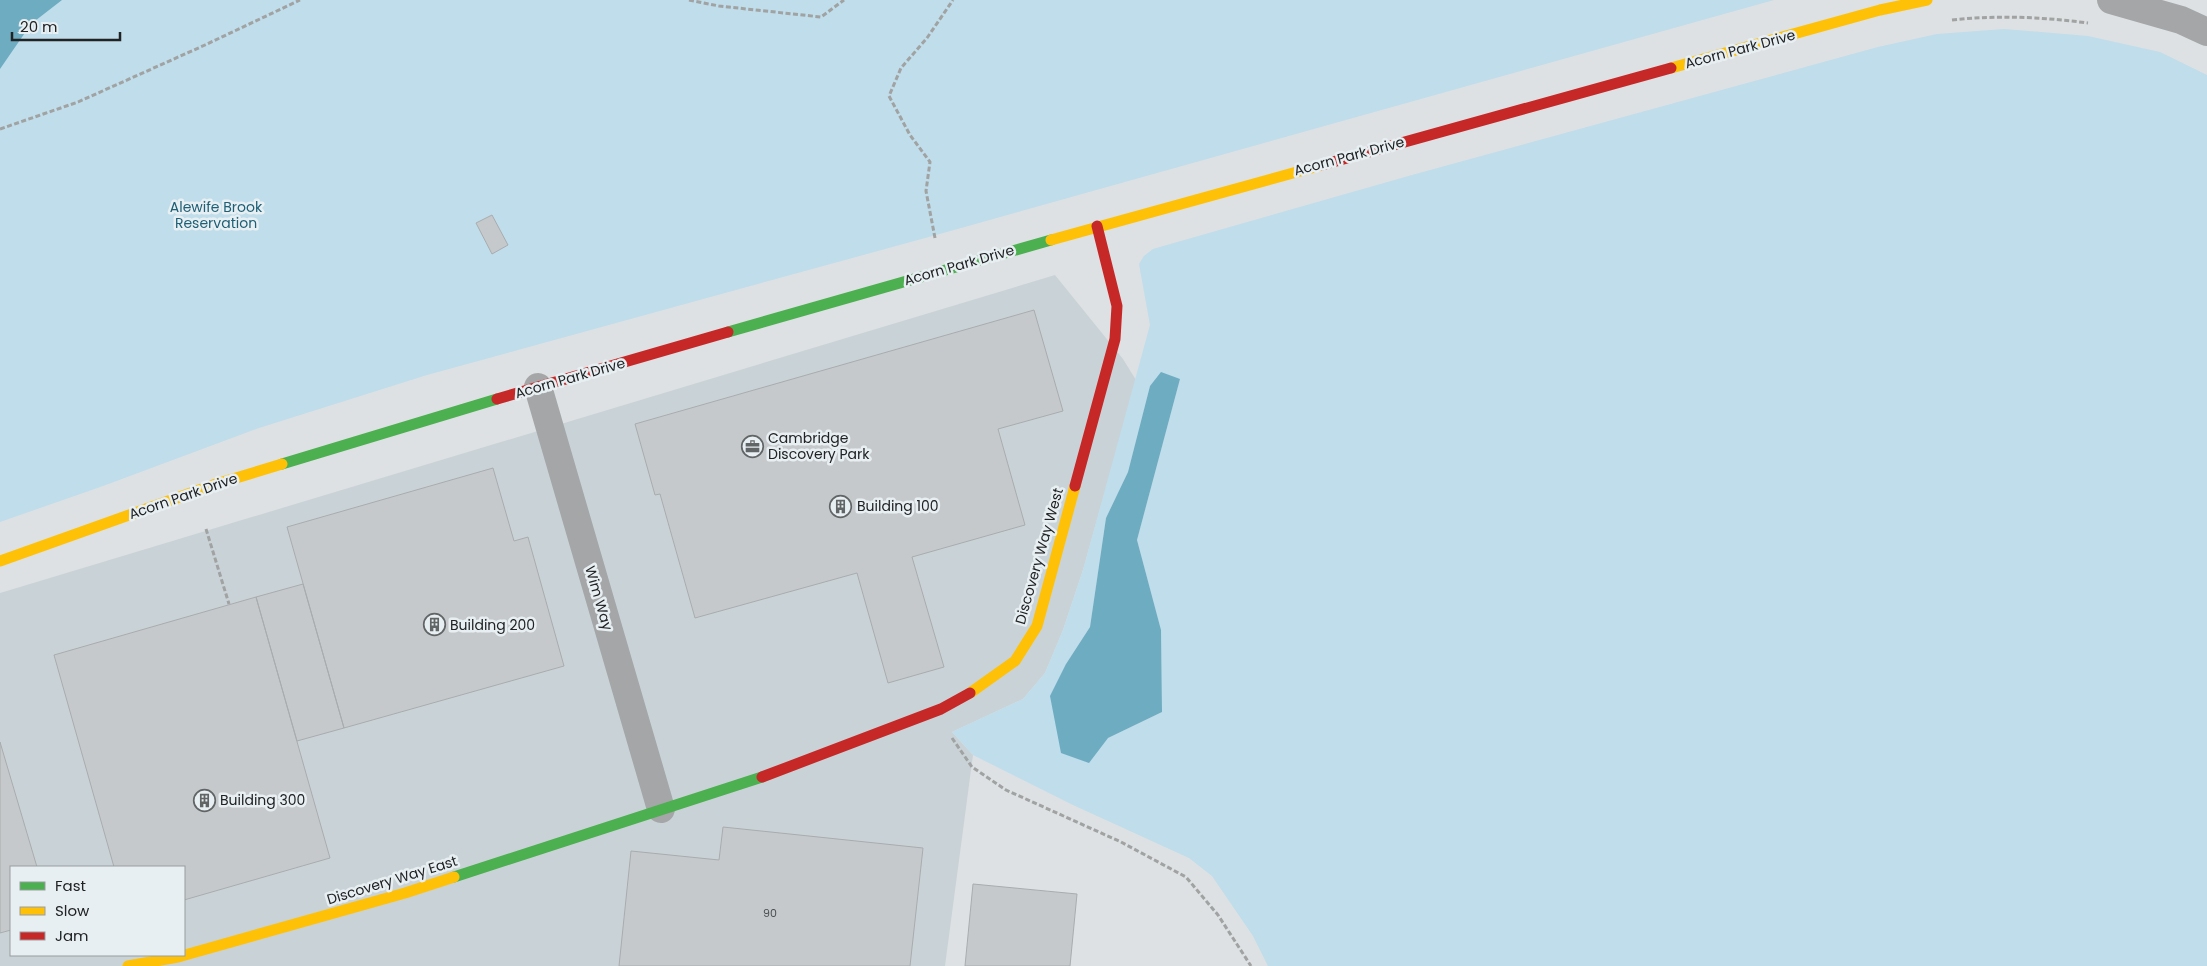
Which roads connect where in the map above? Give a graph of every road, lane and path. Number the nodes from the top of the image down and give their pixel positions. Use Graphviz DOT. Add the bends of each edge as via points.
graph roads {
  1 [pos="300,0"];
  2 [pos="689,0"];
  3 [pos="844,0"];
  4 [pos="952,0"];
  5 [pos="1927,0"];
  6 [pos="2111,0"];
  7 [pos="2207,32"];
  8 [pos="0,129"];
  9 [pos="1097,226"];
  10 [pos="946,269"];
  11 [pos="538,387"];
  12 [pos="206,529"];
  13 [pos="0,561"];
  14 [pos="229,604"];
  15 [pos="941,709"];
  16 [pos="661,809"];
  17 [pos="185,955"];
  18 [pos="182,956"];
  19 [pos="128,966"];
  20 [pos="1251,966"];
  1 -- 8 [label="path" via="78,102"];
  2 -- 3 [label="path" via="821,17"];
  4 -- 10 [label="path" via="927,38 901,68 889,96 910,135 930,162 926,191 934,234"];
  5 -- 9 [label="street, Acorn Park Drive" via="1880,10"];
  6 -- 7 [label="street" via="2181,20"];
  9 -- 10 [label="street, Acorn Park Drive"];
  9 -- 15 [label="street, Discovery Way West" via="1117,306 1115,339 1037,626 1015,661 981,687"];
  10 -- 11 [label="street, Acorn Park Drive"];
  11 -- 13 [label="street, Acorn Park Drive" via="258,470"];
  11 -- 16 [label="street, Wim Way"];
  12 -- 14 [label="path"];
  15 -- 16 [label="street, Discovery Way West" via="753,780"];
  15 -- 20 [label="path" via="954,742 972,767 1006,790 1121,842 1186,877 1218,915"];
  16 -- 17 [label="street, Discovery Way East" via="405,893"];
  18 -- 19 [label="street, Discovery Way East"];
}
